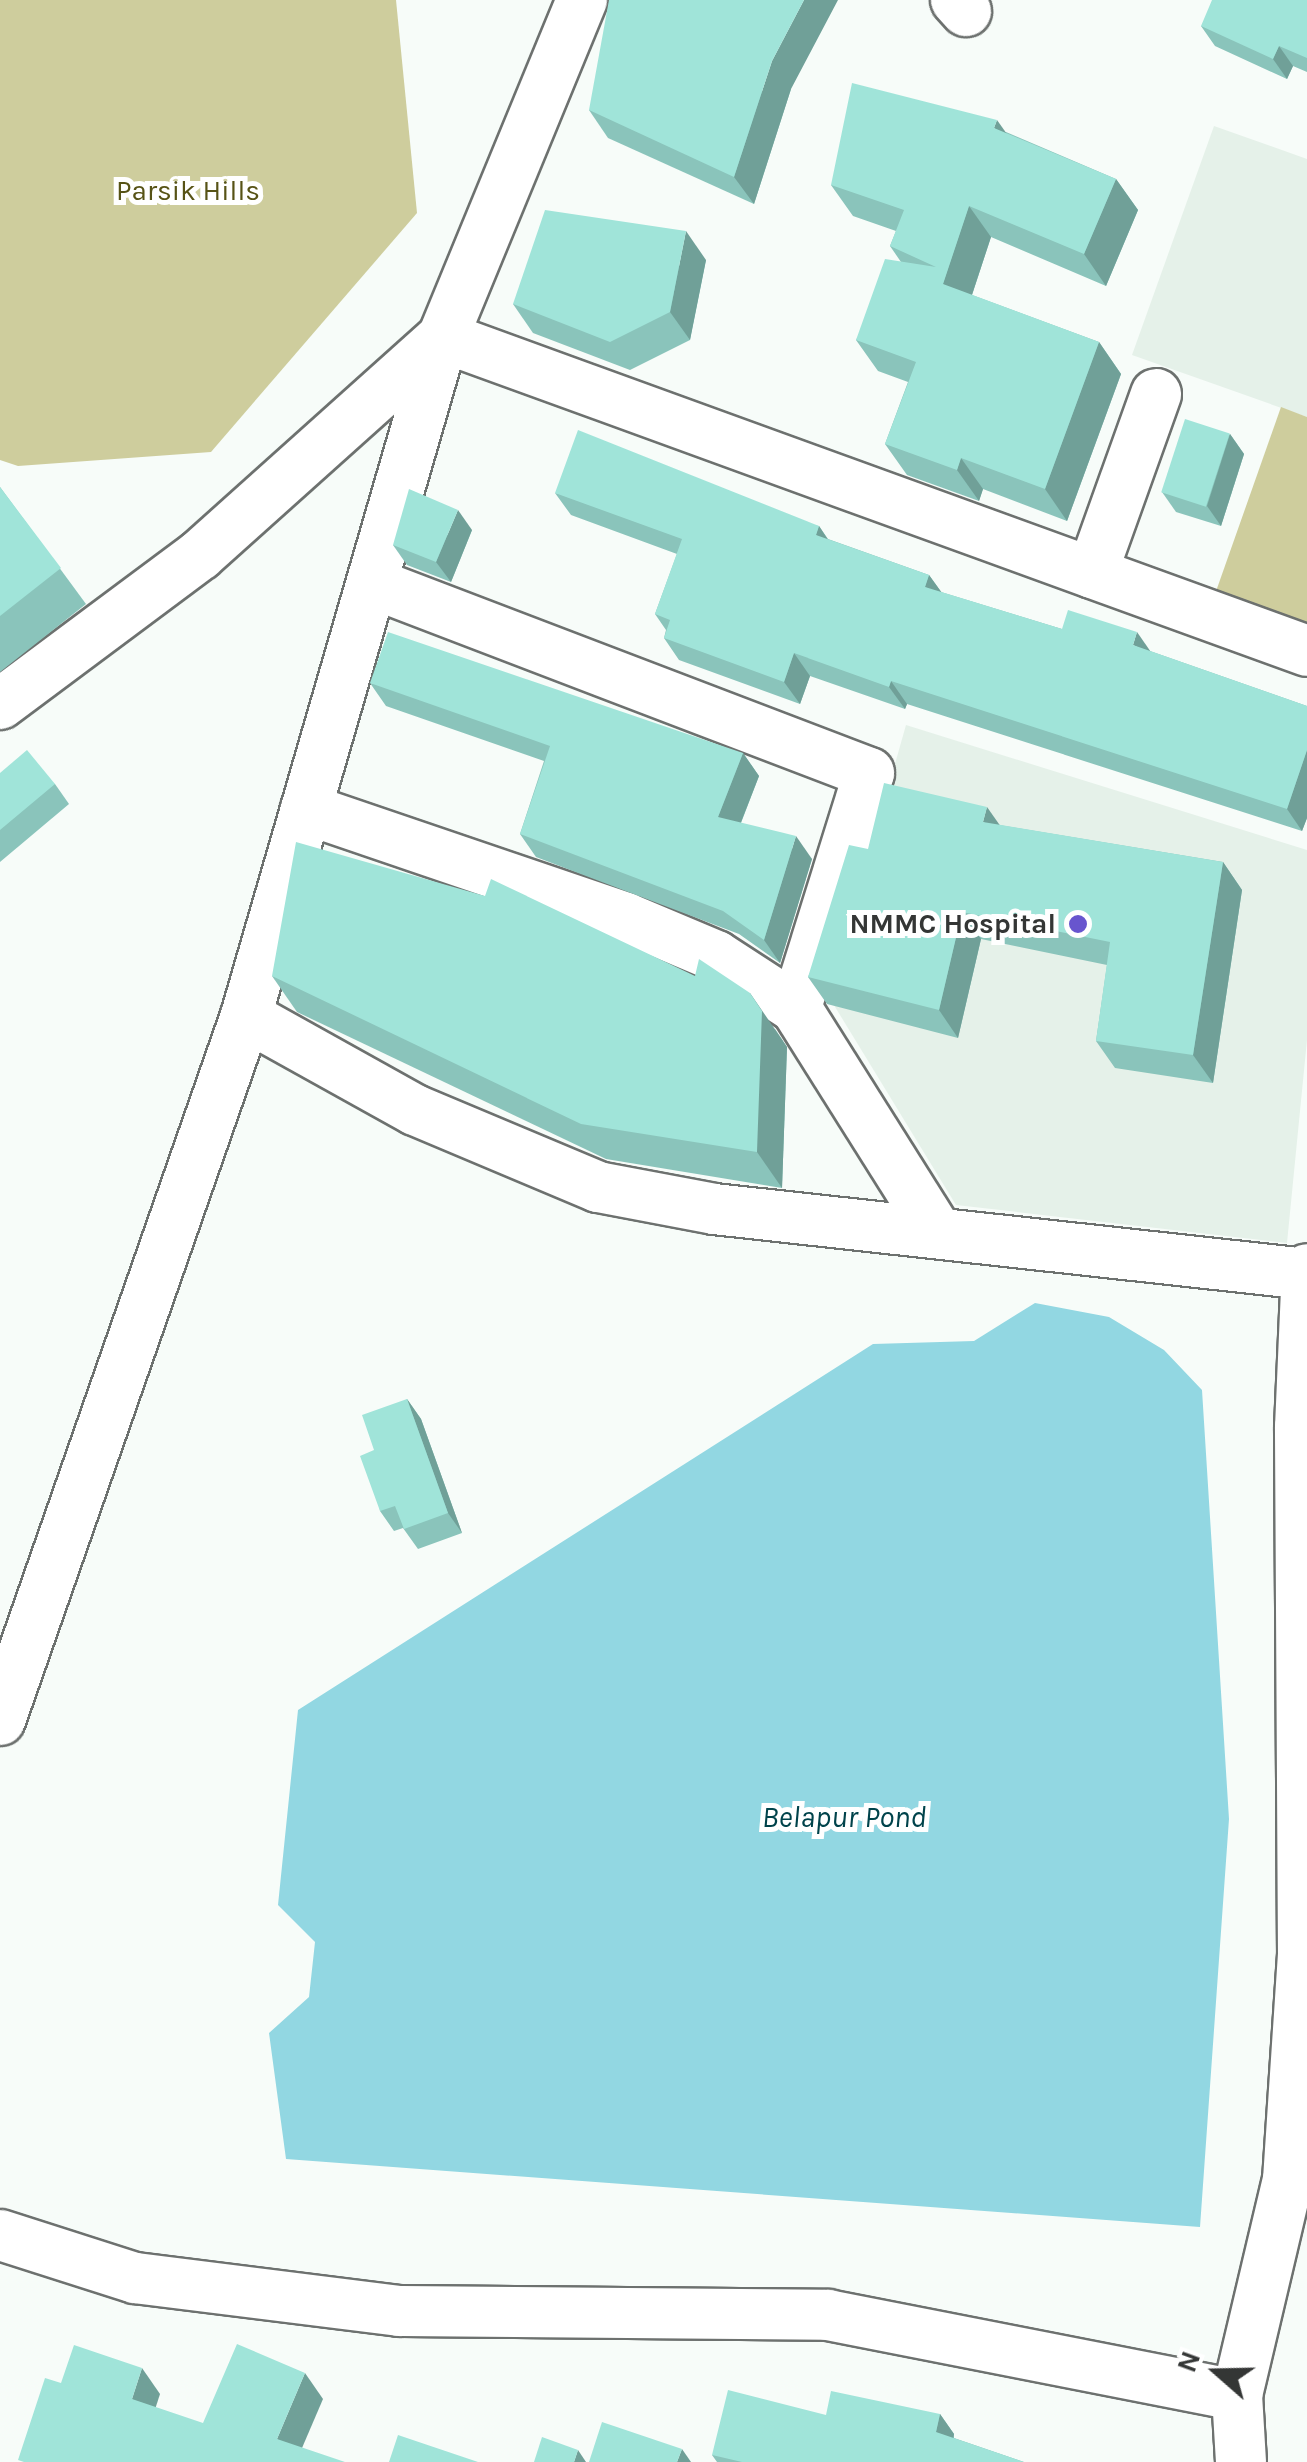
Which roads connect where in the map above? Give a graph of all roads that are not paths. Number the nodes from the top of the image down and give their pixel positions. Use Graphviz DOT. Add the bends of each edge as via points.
graph roads {
  1 [pos="582,0"];
  2 [pos="443,337"];
  3 [pos="1156,394"];
  4 [pos="1092,573"];
  5 [pos="372,583"];
  6 [pos="1307,652"];
  7 [pos="0,704"];
  8 [pos="306,809"];
  9 [pos="796,1008"];
  10 [pos="246,1016"];
  11 [pos="937,1232"];
  12 [pos="1307,1272"];
  13 [pos="1304,1427"];
  14 [pos="0,1720"];
  15 [pos="0,2235"];
  16 [pos="1237,2395"];
  17 [pos="1241,2462"];
  1 -- 2 [label="street"];
  2 -- 4 [label="street"];
  2 -- 5 [label="street"];
  2 -- 7 [label="street" via="200,555"];
  3 -- 4 [label="street"];
  4 -- 6 [label="street"];
  5 -- 8 [label="street"];
  5 -- 9 [label="street" via="869,773"];
  8 -- 9 [label="street" via="626,918 716,956"];
  8 -- 10 [label="street"];
  9 -- 11 [label="street"];
  10 -- 11 [label="street" via="416,1110 598,1187 714,1209"];
  10 -- 14 [label="street"];
  11 -- 12 [label="street"];
  12 -- 13 [label="street"];
  13 -- 16 [label="street" via="1303,1955 1288,2180"];
  15 -- 16 [label="street" via="134,2278 399,2311 828,2315"];
  16 -- 17 [label="street"];
}
